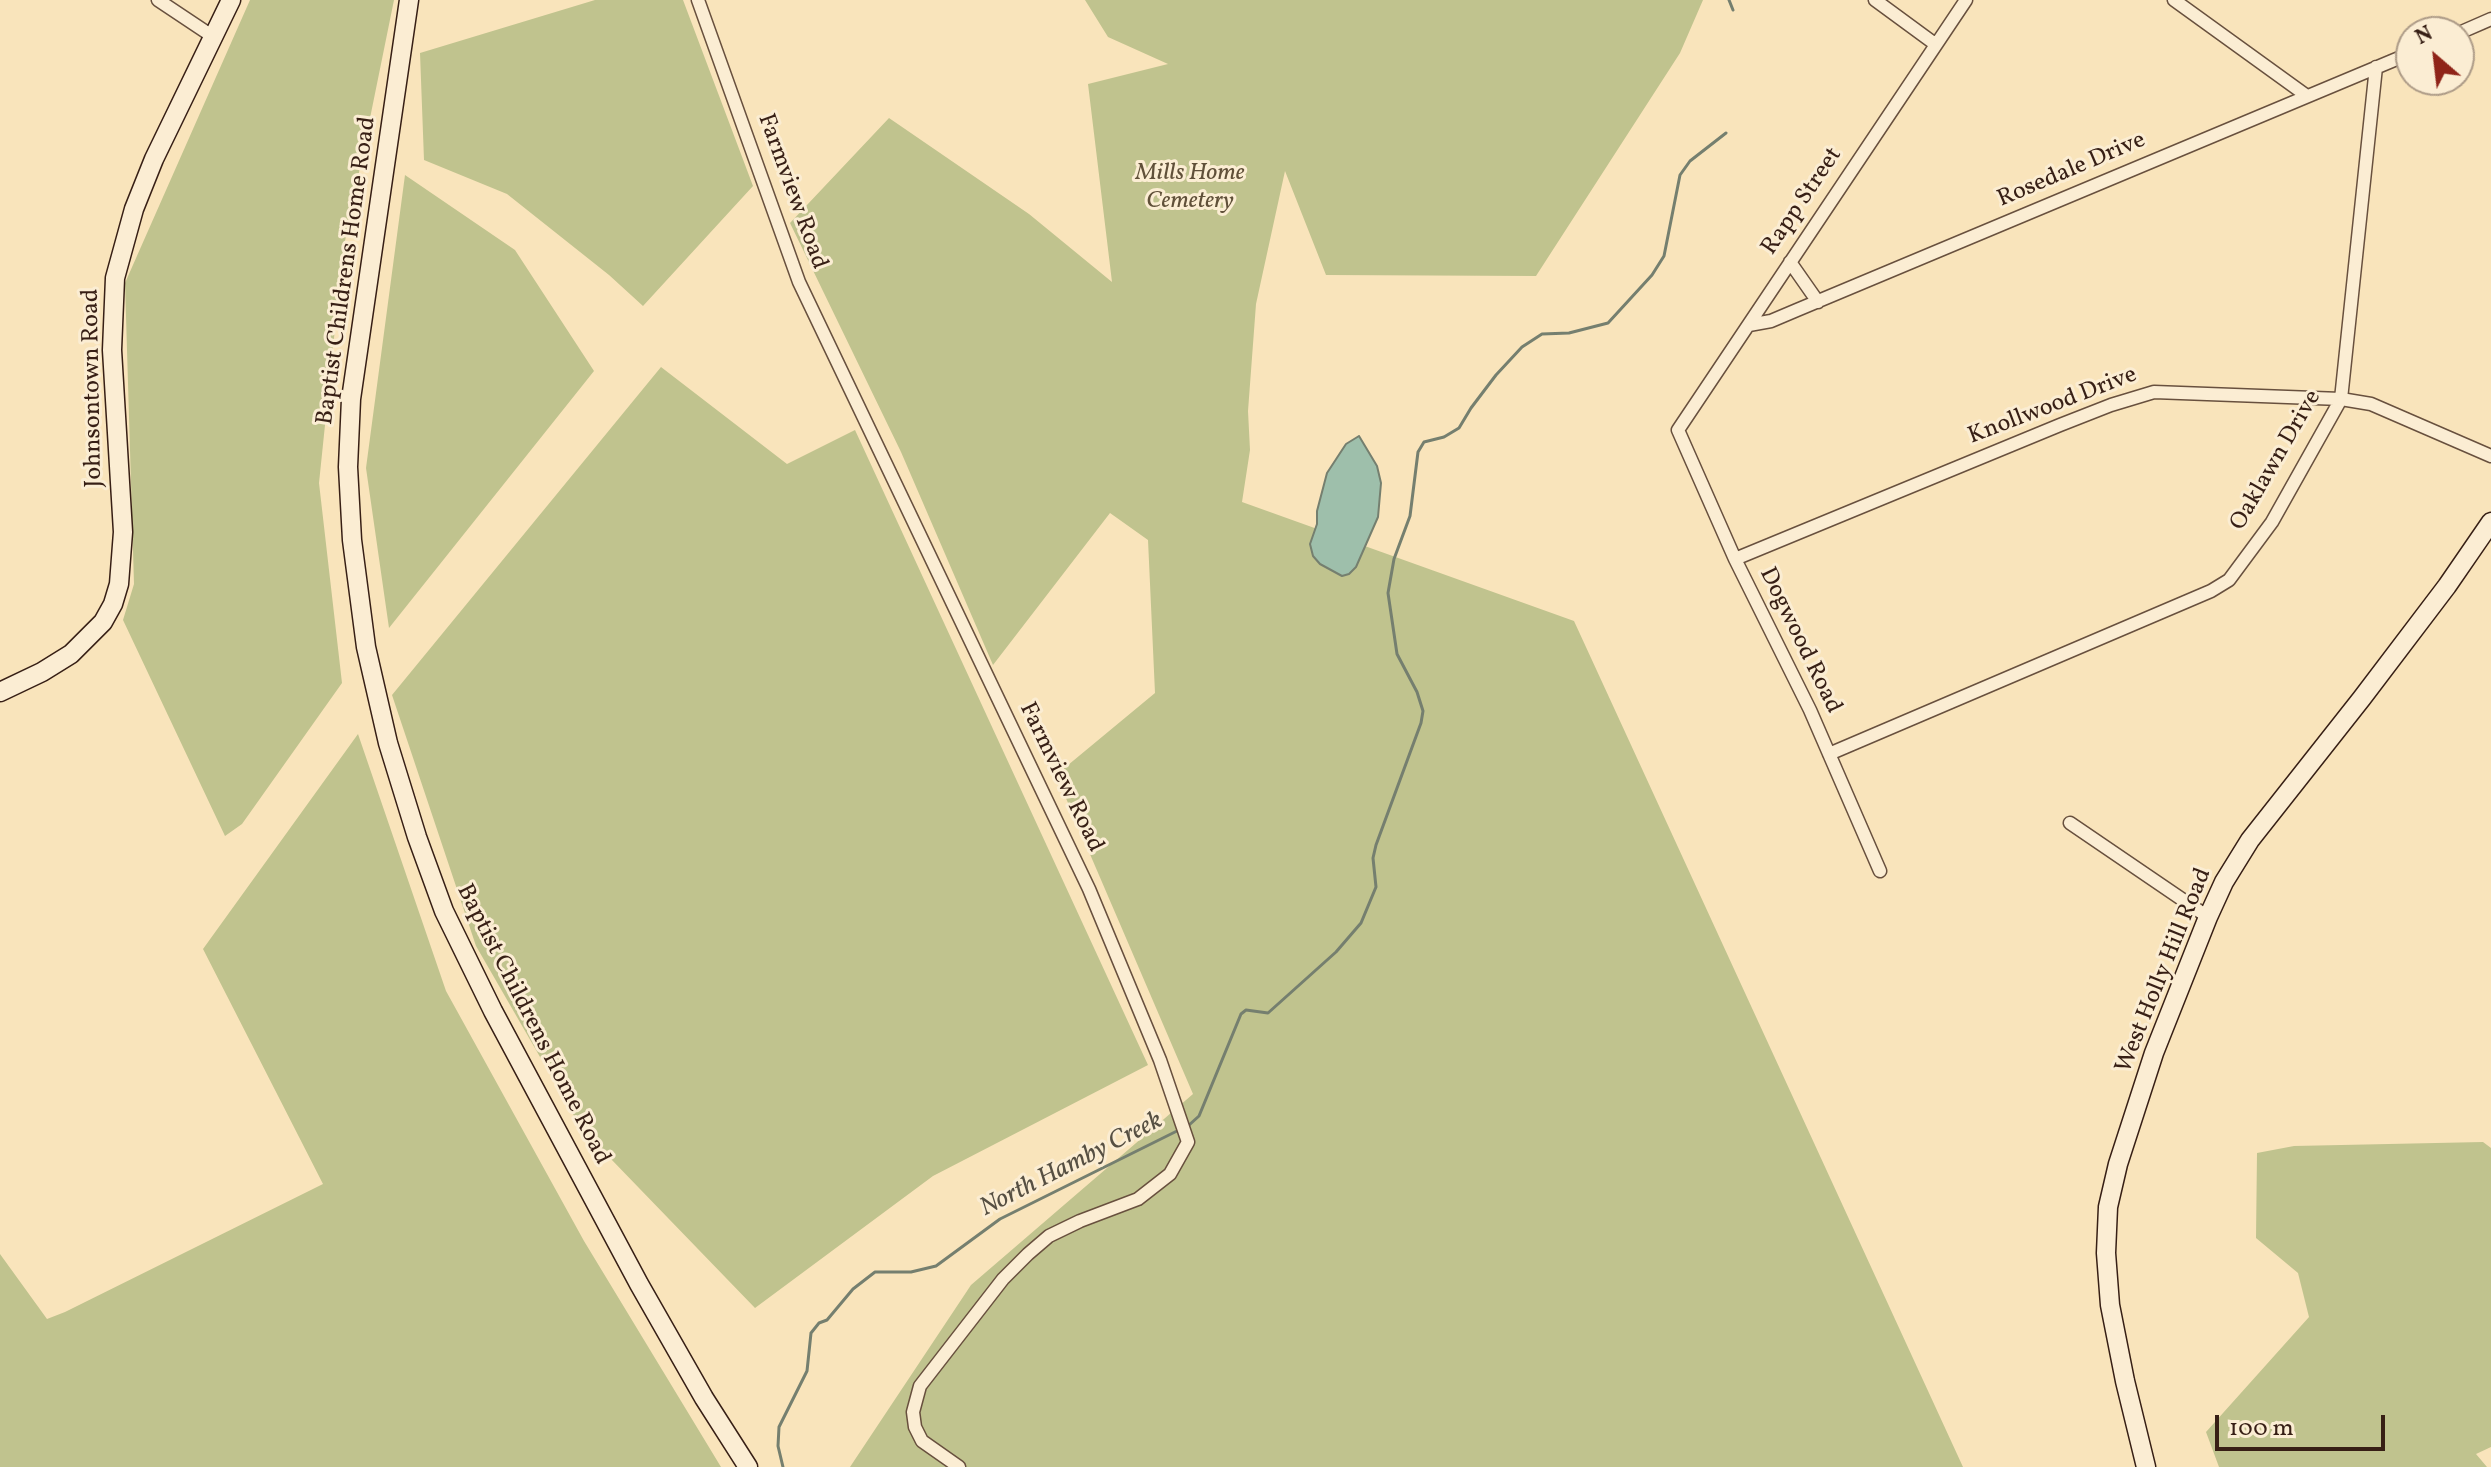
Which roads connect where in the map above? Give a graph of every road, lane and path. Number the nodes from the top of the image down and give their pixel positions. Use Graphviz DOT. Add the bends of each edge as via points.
graph roads {
  1 [pos="158,0"];
  2 [pos="231,0"];
  3 [pos="409,0"];
  4 [pos="698,0"];
  5 [pos="1875,0"];
  6 [pos="1966,0"];
  7 [pos="2174,0"];
  8 [pos="212,36"];
  9 [pos="1935,44"];
  10 [pos="2395,59"];
  11 [pos="2376,67"];
  12 [pos="2307,96"];
  13 [pos="1790,262"];
  14 [pos="1818,302"];
  15 [pos="1749,325"];
  16 [pos="2341,399"];
  17 [pos="1678,430"];
  18 [pos="2491,456"];
  19 [pos="2491,522"];
  20 [pos="1735,559"];
  21 [pos="0,692"];
  22 [pos="1829,754"];
  23 [pos="2070,823"];
  24 [pos="1880,871"];
  25 [pos="2208,917"];
  26 [pos="748,1467"];
  27 [pos="959,1467"];
  28 [pos="2146,1467"];
  1 -- 8 [label="street"];
  2 -- 8 [label="street, Johnsontown Road"];
  3 -- 26 [label="street, Baptist Childrens Home Road" via="351,399 348,467 366,647 388,743 444,911 493,1011 639,1284"];
  4 -- 27 [label="street, Farmview Road" via="799,282 1089,889 1188,1142 1170,1174 1138,1199 1049,1236 1028,1254 920,1386 915,1427 922,1441"];
  5 -- 9 [label="street"];
  6 -- 9 [label="street, Rapp Street"];
  7 -- 12 [label="street"];
  8 -- 21 [label="street, Johnsontown Road" via="154,159 115,278 112,350 123,532 119,584 103,622 88,639 42,672"];
  9 -- 13 [label="street, Rapp Street"];
  10 -- 11 [label="street, Rosedale Drive"];
  11 -- 12 [label="street, Rosedale Drive"];
  11 -- 16 [label="street, Oaklawn Drive"];
  12 -- 14 [label="street, Rosedale Drive"];
  13 -- 14 [label="street"];
  13 -- 15 [label="street, Rapp Street"];
  14 -- 15 [label="street, Rosedale Drive"];
  15 -- 17 [label="street, Rapp Street"];
  16 -- 18 [label="street, Knollwood Drive" via="2371,404"];
  16 -- 20 [label="street, Knollwood Drive" via="2154,392"];
  16 -- 22 [label="street, Oaklawn Drive" via="2272,522 2229,580"];
  17 -- 20 [label="street, Dogwood Road"];
  19 -- 25 [label="street, West Holly Hill Road" via="2250,840"];
  20 -- 22 [label="street, Dogwood Road"];
  22 -- 24 [label="street, Dogwood Road"];
  23 -- 25 [label="street"];
  25 -- 28 [label="street, West Holly Hill Road" via="2154,1053 2108,1207 2110,1305"];
}
